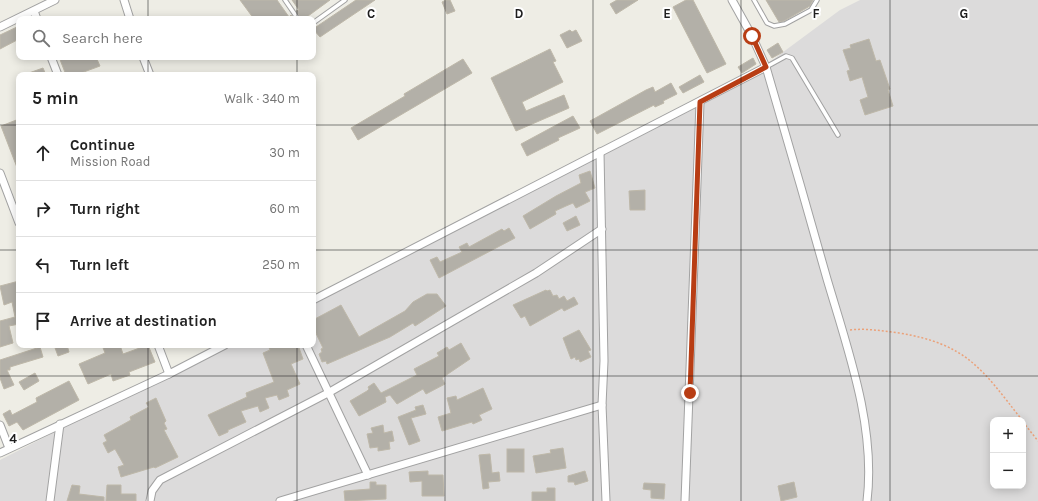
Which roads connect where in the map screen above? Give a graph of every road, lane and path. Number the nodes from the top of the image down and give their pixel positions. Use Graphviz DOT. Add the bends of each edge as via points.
graph roads {
  1 [pos="55,0"];
  2 [pos="124,0"];
  3 [pos="285,0"];
  4 [pos="345,0"];
  5 [pos="732,0"];
  6 [pos="754,0"];
  7 [pos="817,0"];
  8 [pos="34,11"];
  9 [pos="23,16"];
  10 [pos="36,16"];
  11 [pos="129,16"];
  12 [pos="296,16"];
  13 [pos="16,19"];
  14 [pos="316,21"];
  15 [pos="0,27"];
  16 [pos="52,60"];
  17 [pos="144,60"];
  18 [pos="766,67"];
  19 [pos="57,72"];
  20 [pos="149,72"];
  21 [pos="700,102"];
  22 [pos="838,135"];
  23 [pos="600,152"];
  24 [pos="0,173"];
  25 [pos="16,215"];
  26 [pos="602,229"];
  27 [pos="316,298"];
  28 [pos="842,331"];
  29 [pos="159,348"];
  30 [pos="219,348"];
  31 [pos="307,348"];
  32 [pos="169,374"];
  33 [pos="328,393"];
  34 [pos="602,405"];
  35 [pos="1019,417"];
  36 [pos="60,424"];
  37 [pos="0,425"];
  38 [pos="1026,426"];
  39 [pos="1038,441"];
  40 [pos="9,448"];
  41 [pos="0,452"];
  42 [pos="368,474"];
  43 [pos="50,501"];
  44 [pos="150,501"];
  45 [pos="280,501"];
  46 [pos="606,501"];
  47 [pos="685,501"];
  48 [pos="867,501"];
  1 -- 8 [label="street"];
  2 -- 11 [label="street"];
  3 -- 12 [label="lane"];
  4 -- 14 [label="lane"];
  5 -- 18 [label="street"];
  6 -- 7 [label="lane" via="767,23 774,26 785,24 811,10"];
  8 -- 9 [label="street"];
  8 -- 10 [label="street"];
  13 -- 15 [label="street"];
  16 -- 19 [label="street"];
  17 -- 20 [label="street"];
  18 -- 21 [label="street"];
  18 -- 22 [label="lane" via="786,56 792,58"];
  18 -- 28 [label="street"];
  21 -- 23 [label="street"];
  21 -- 47 [label="street"];
  23 -- 26 [label="street"];
  23 -- 27 [label="street"];
  24 -- 25 [label="street"];
  26 -- 33 [label="street" via="536,273"];
  26 -- 34 [label="street"];
  28 -- 35 [label="path" via="864,328 924,337 956,350 978,367"];
  28 -- 48 [label="street" via="862,405 867,436"];
  29 -- 32 [label="street"];
  30 -- 32 [label="street"];
  31 -- 33 [label="street"];
  32 -- 36 [label="street"];
  33 -- 42 [label="street"];
  33 -- 44 [label="street" via="160,480 152,491"];
  34 -- 42 [label="street"];
  34 -- 46 [label="street"];
  36 -- 40 [label="street"];
  36 -- 43 [label="street"];
  37 -- 40 [label="street"];
  38 -- 39 [label="path"];
  40 -- 41 [label="street"];
  42 -- 45 [label="street"];
}
